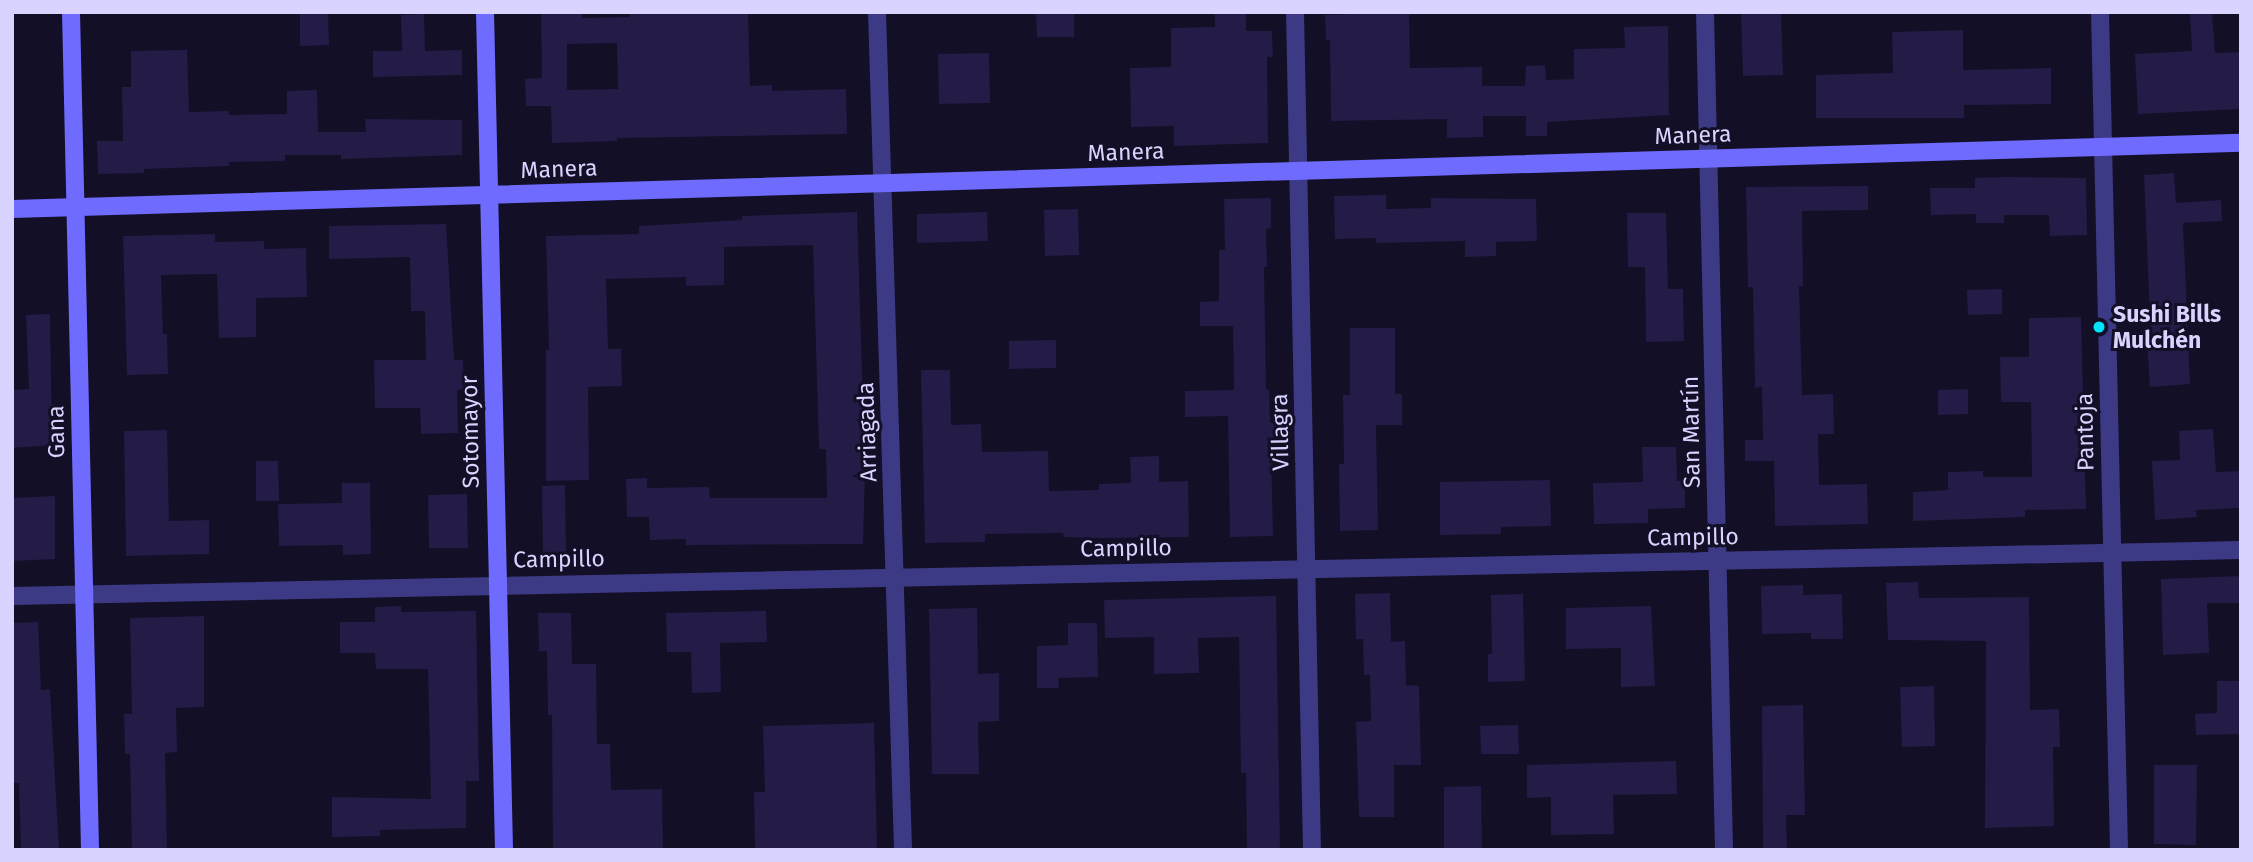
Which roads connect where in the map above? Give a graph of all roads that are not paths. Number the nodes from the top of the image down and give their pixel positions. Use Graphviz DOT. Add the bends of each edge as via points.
graph roads {
  1 [pos="71,12"];
  2 [pos="485,12"];
  3 [pos="877,12"];
  4 [pos="1295,12"];
  5 [pos="1705,12"];
  6 [pos="2100,12"];
  7 [pos="2241,143"];
  8 [pos="2102,147"];
  9 [pos="1709,159"];
  10 [pos="1297,171"];
  11 [pos="883,184"];
  12 [pos="489,195"];
  13 [pos="75,208"];
  14 [pos="12,209"];
  15 [pos="2241,550"];
  16 [pos="2112,553"];
  17 [pos="1719,561"];
  18 [pos="1308,569"];
  19 [pos="896,576"];
  20 [pos="498,584"];
  21 [pos="84,594"];
  22 [pos="12,596"];
  23 [pos="90,850"];
  24 [pos="505,850"];
  25 [pos="902,850"];
  26 [pos="1312,850"];
  27 [pos="1724,850"];
  28 [pos="2119,850"];
  1 -- 13 [label="main road, Gana"];
  2 -- 12 [label="main road, Sotomayor"];
  3 -- 11 [label="street, Arriagada"];
  4 -- 10 [label="street, Villagra"];
  5 -- 9 [label="street, San Martín"];
  6 -- 8 [label="street, Pantoja"];
  7 -- 8 [label="main road, Manera"];
  8 -- 9 [label="main road, Manera"];
  8 -- 16 [label="street, Pantoja"];
  9 -- 10 [label="main road, Manera"];
  9 -- 17 [label="street, San Martín"];
  10 -- 11 [label="main road, Manera"];
  10 -- 18 [label="street, Villagra"];
  11 -- 12 [label="main road, Manera"];
  11 -- 19 [label="street, Arriagada"];
  12 -- 13 [label="main road, Manera"];
  12 -- 20 [label="main road, Sotomayor"];
  13 -- 14 [label="main road, Manera"];
  13 -- 21 [label="main road, Gana"];
  15 -- 16 [label="street, Campillo"];
  16 -- 17 [label="street, Campillo"];
  16 -- 28 [label="street, Pantoja"];
  17 -- 18 [label="street, Campillo"];
  17 -- 27 [label="street, San Martín"];
  18 -- 19 [label="street, Campillo"];
  18 -- 26 [label="street, Villagra"];
  19 -- 20 [label="street, Campillo"];
  19 -- 25 [label="street, Arriagada"];
  20 -- 21 [label="street, Campillo"];
  20 -- 24 [label="main road, Sotomayor"];
  21 -- 22 [label="street, Campillo"];
  21 -- 23 [label="main road, Gana"];
}
